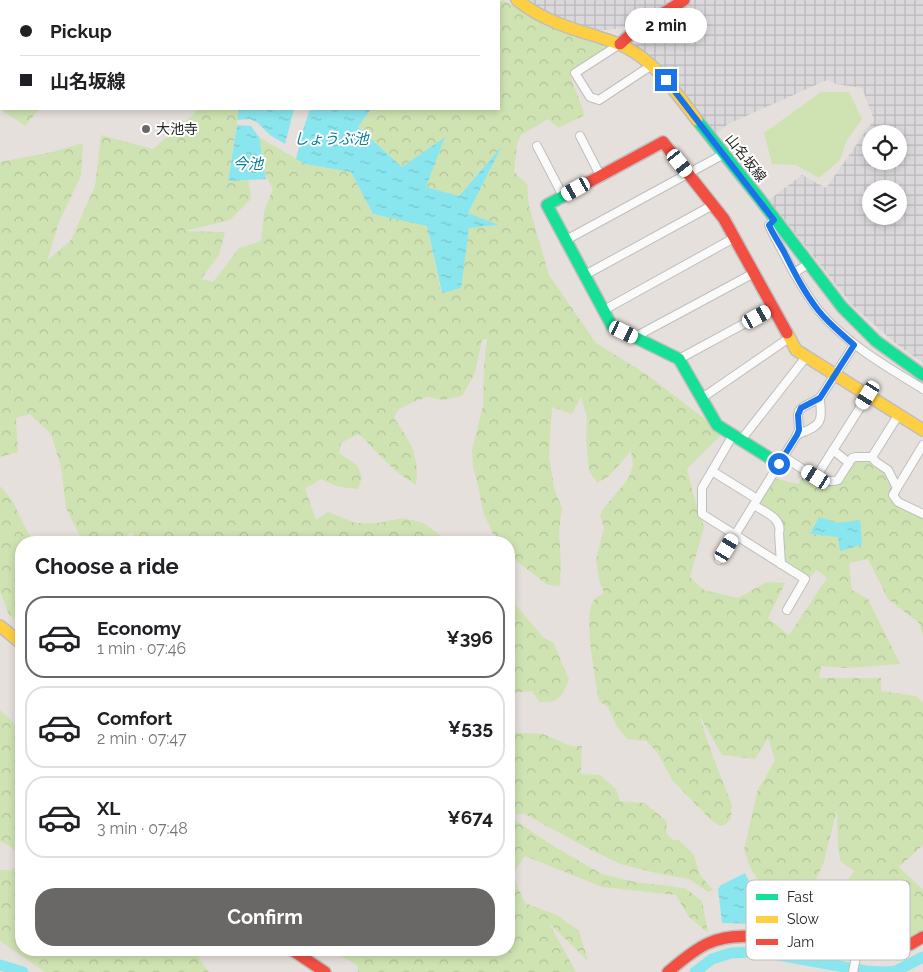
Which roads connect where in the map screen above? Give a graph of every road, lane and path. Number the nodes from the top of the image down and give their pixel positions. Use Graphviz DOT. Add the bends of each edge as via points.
graph roads {
  1 [pos="517,0"];
  2 [pos="684,0"];
  3 [pos="620,44"];
  4 [pos="652,65"];
  5 [pos="580,136"];
  6 [pos="537,146"];
  7 [pos="724,154"];
  8 [pos="689,173"];
  9 [pos="600,176"];
  10 [pos="563,196"];
  11 [pos="713,205"];
  12 [pos="774,220"];
  13 [pos="734,238"];
  14 [pos="566,240"];
  15 [pos="808,264"];
  16 [pos="754,273"];
  17 [pos="794,273"];
  18 [pos="585,275"];
  19 [pos="773,308"];
  20 [pos="604,310"];
  21 [pos="635,338"];
  22 [pos="789,338"];
  23 [pos="854,345"];
  24 [pos="806,356"];
  25 [pos="679,359"];
  26 [pos="836,374"];
  27 [pos="923,375"];
  28 [pos="923,389"];
  29 [pos="868,395"];
  30 [pos="702,398"];
  31 [pos="820,398"];
  32 [pos="899,414"];
  33 [pos="923,430"];
  34 [pos="797,435"];
  35 [pos="737,438"];
  36 [pos="923,445"];
  37 [pos="833,450"];
  38 [pos="872,457"];
  39 [pos="781,460"];
  40 [pos="848,463"];
  41 [pos="712,471"];
  42 [pos="816,477"];
  43 [pos="896,488"];
  44 [pos="755,502"];
  45 [pos="923,514"];
  46 [pos="735,535"];
  47 [pos="719,560"];
  48 [pos="781,564"];
  49 [pos="787,610"];
  50 [pos="0,626"];
  51 [pos="15,638"];
  52 [pos="746,936"];
  53 [pos="923,937"];
  54 [pos="910,944"];
  55 [pos="301,956"];
  56 [pos="325,972"];
  57 [pos="668,972"];
  1 -- 3 [label="street, 山名坂線" via="553,22"];
  2 -- 3 [label="street"];
  3 -- 4 [label="street, 山名坂線"];
  3 -- 4 [label="street" via="575,73 590,96 599,100"];
  4 -- 7 [label="street, 山名坂線"];
  5 -- 9 [label="street"];
  6 -- 10 [label="street"];
  7 -- 8 [label="street"];
  7 -- 12 [label="street, 山名坂線"];
  8 -- 9 [label="street" via="663,142"];
  8 -- 11 [label="street"];
  8 -- 14 [label="street"];
  9 -- 10 [label="street"];
  10 -- 14 [label="street" via="547,205"];
  11 -- 13 [label="street"];
  11 -- 18 [label="street"];
  12 -- 15 [label="street, 山名坂線"];
  12 -- 17 [label="street" via="769,225 772,233"];
  13 -- 16 [label="street"];
  13 -- 20 [label="street"];
  14 -- 18 [label="street"];
  15 -- 17 [label="street"];
  15 -- 27 [label="street, 山名坂線" via="862,328 889,352"];
  16 -- 19 [label="street"];
  16 -- 21 [label="street"];
  17 -- 23 [label="street" via="818,310"];
  18 -- 20 [label="street"];
  19 -- 22 [label="street"];
  19 -- 25 [label="street"];
  20 -- 21 [label="street" via="612,326"];
  21 -- 25 [label="street"];
  22 -- 24 [label="street" via="796,350"];
  22 -- 30 [label="street"];
  23 -- 26 [label="street"];
  23 -- 28 [label="street"];
  24 -- 26 [label="street"];
  24 -- 35 [label="street"];
  25 -- 30 [label="street"];
  26 -- 29 [label="street"];
  26 -- 31 [label="street"];
  29 -- 32 [label="street"];
  29 -- 37 [label="street"];
  30 -- 35 [label="street" via="717,425"];
  31 -- 34 [label="street" via="801,408"];
  31 -- 34 [label="street" via="819,422"];
  32 -- 33 [label="street"];
  32 -- 38 [label="street"];
  34 -- 39 [label="street"];
  35 -- 39 [label="street"];
  35 -- 41 [label="street"];
  36 -- 43 [label="street"];
  37 -- 40 [label="street"];
  37 -- 42 [label="street"];
  38 -- 40 [label="street" via="856,456"];
  38 -- 43 [label="street" via="888,470"];
  39 -- 42 [label="street"];
  39 -- 44 [label="street"];
  40 -- 42 [label="street" via="834,482"];
  41 -- 44 [label="street"];
  41 -- 46 [label="street" via="702,488 702,514"];
  43 -- 45 [label="street" via="893,495 898,502"];
  44 -- 46 [label="street"];
  44 -- 48 [label="street" via="776,519 780,528"];
  46 -- 47 [label="street"];
  46 -- 48 [label="street"];
  48 -- 49 [label="street" via="805,579"];
  50 -- 51 [label="street"];
  52 -- 57 [label="street" via="712,941"];
  53 -- 54 [label="street"];
  55 -- 56 [label="street"];
}
